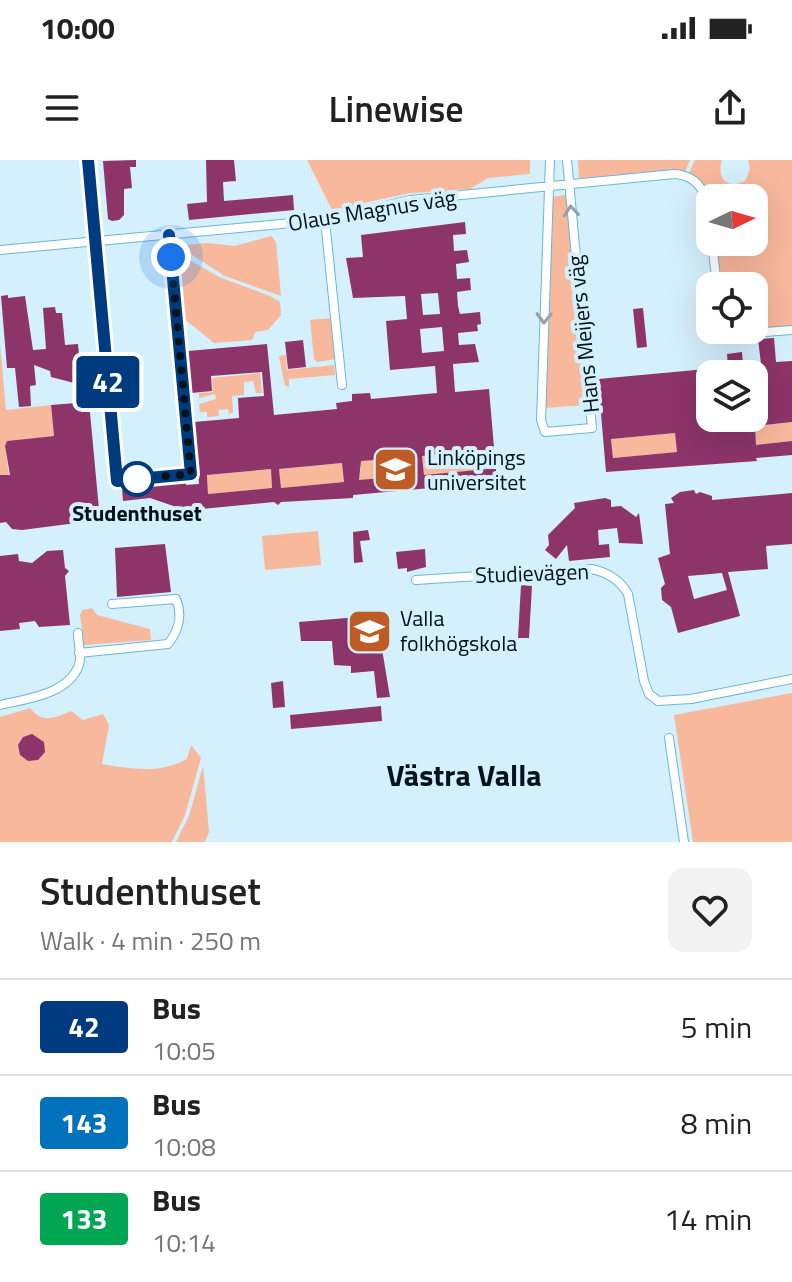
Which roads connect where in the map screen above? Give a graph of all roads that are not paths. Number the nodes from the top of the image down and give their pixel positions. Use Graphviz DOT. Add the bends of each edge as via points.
graph roads {
  1 [pos="88,160"];
  2 [pos="550,160"];
  3 [pos="567,160"];
  4 [pos="569,184"];
  5 [pos="697,184"];
  6 [pos="549,185"];
  7 [pos="325,220"];
  8 [pos="169,235"];
  9 [pos="95,241"];
  10 [pos="0,250"];
  11 [pos="792,330"];
  12 [pos="768,332"];
  13 [pos="342,385"];
  14 [pos="416,580"];
  15 [pos="112,604"];
  16 [pos="78,633"];
  17 [pos="79,653"];
  18 [pos="792,679"];
  19 [pos="0,705"];
  20 [pos="669,738"];
  21 [pos="684,842"];
  1 -- 9 [label="street"];
  2 -- 6 [label="street, Hans Meijers väg"];
  3 -- 4 [label="street, Hans Meijers väg"];
  4 -- 5 [label="street, Olaus Magnus väg" via="685,175"];
  4 -- 6 [label="street, Olaus Magnus väg"];
  6 -- 4 [label="street, Hans Meijers väg, one-way" via="541,420 545,432 592,428"];
  6 -- 7 [label="street, Olaus Magnus väg" via="410,200"];
  7 -- 8 [label="street, Olaus Magnus väg"];
  7 -- 13 [label="street"];
  8 -- 9 [label="street, Olaus Magnus väg"];
  8 -- 9 [label="street" via="191,474 117,481"];
  9 -- 10 [label="street, Olaus Magnus väg"];
  11 -- 12 [label="street"];
  14 -- 18 [label="street, Studievägen" via="591,569 612,577 628,594 644,681 658,701 672,703"];
  15 -- 17 [label="street" via="176,599 180,623 168,644"];
  16 -- 17 [label="street"];
  17 -- 19 [label="street" via="78,667 65,682 47,693"];
  20 -- 21 [label="street"];
}
